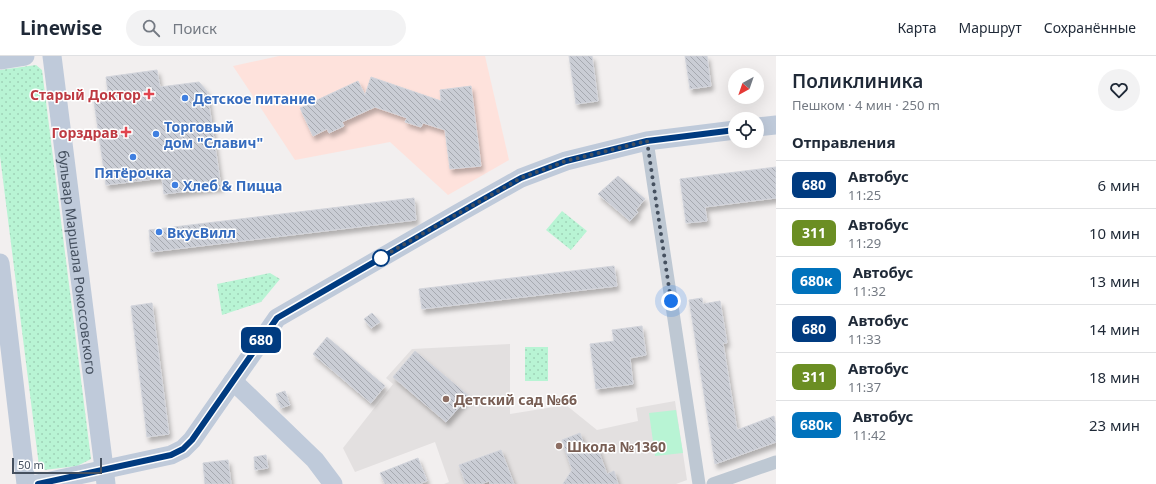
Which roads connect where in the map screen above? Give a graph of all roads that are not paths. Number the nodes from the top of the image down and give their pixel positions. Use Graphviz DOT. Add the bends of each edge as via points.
graph roads {
  1 [pos="25,56"];
  2 [pos="52,56"];
  3 [pos="0,60"];
  4 [pos="776,125"];
  5 [pos="764,126"];
  6 [pos="728,131"];
  7 [pos="647,141"];
  8 [pos="0,263"];
  9 [pos="233,381"];
  10 [pos="776,462"];
  11 [pos="105,476"];
  12 [pos="26,484"];
  13 [pos="37,484"];
  14 [pos="333,484"];
  15 [pos="699,484"];
  16 [pos="712,484"];
  1 -- 3 [label="street"];
  2 -- 11 [label="street, бульвар Маршала Рокоссовского"];
  4 -- 5 [label="street"];
  6 -- 7 [label="street"];
  7 -- 9 [label="street" via="566,161 521,178 277,318"];
  7 -- 15 [label="street"];
  8 -- 12 [label="street"];
  9 -- 11 [label="street" via="183,449"];
  9 -- 14 [label="street" via="319,464"];
  10 -- 16 [label="street"];
  11 -- 13 [label="street"];
}
